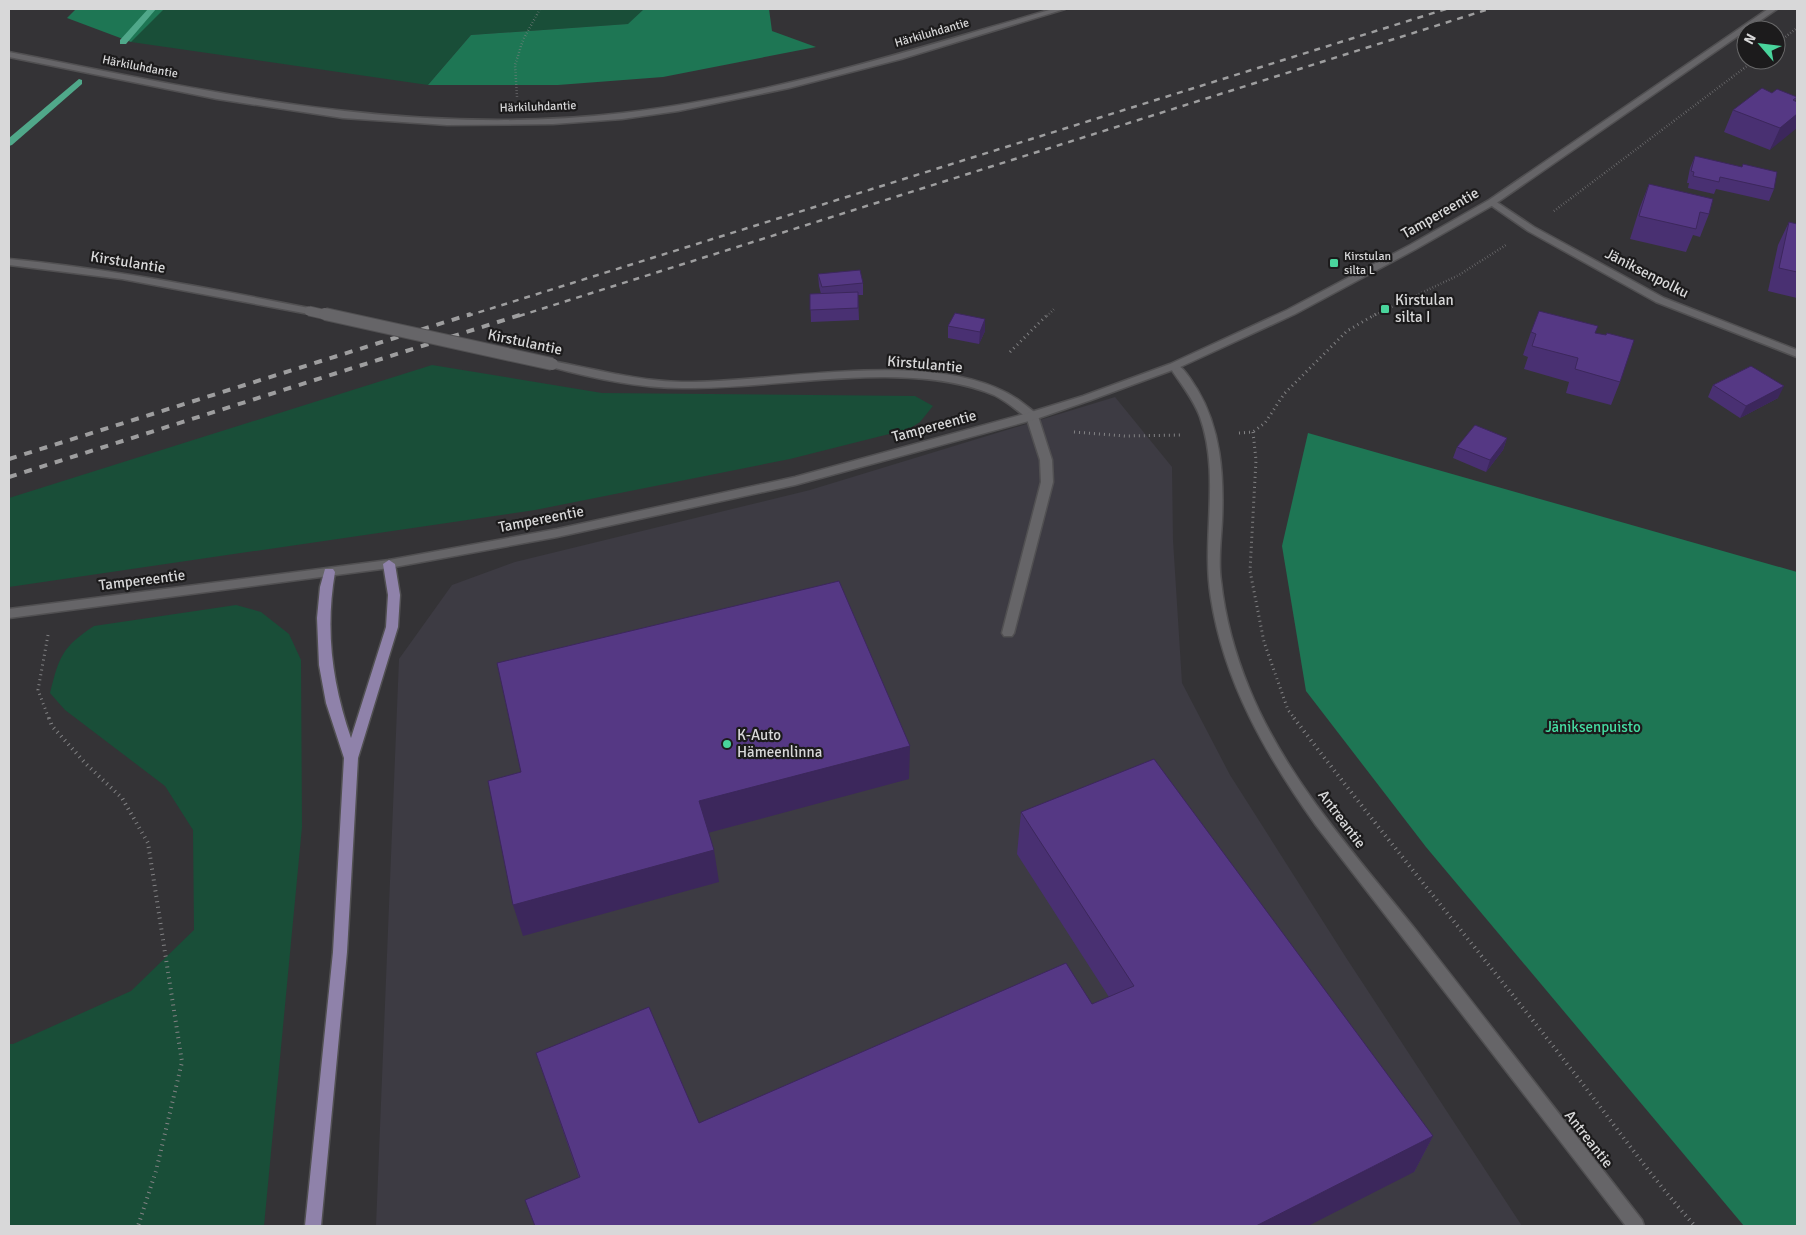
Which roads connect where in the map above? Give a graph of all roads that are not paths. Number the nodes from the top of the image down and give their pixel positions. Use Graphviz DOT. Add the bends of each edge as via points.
graph roads {
  1 [pos="1061,9"];
  2 [pos="1773,9"];
  3 [pos="9,55"];
  4 [pos="1492,202"];
  5 [pos="9,262"];
  6 [pos="1797,354"];
  7 [pos="1174,366"];
  8 [pos="1032,416"];
  9 [pos="389,564"];
  10 [pos="329,572"];
  11 [pos="9,614"];
  12 [pos="1008,633"];
  13 [pos="351,758"];
  14 [pos="313,1226"];
  15 [pos="1636,1226"];
  1 -- 3 [label="street, Härkiluhdantie" via="808,82 748,96 621,116 526,121 434,122 342,115 263,104"];
  2 -- 4 [label="street, Tampereentie"];
  4 -- 6 [label="street, Jäniksenpolku" via="1530,228 1660,300"];
  4 -- 7 [label="street, Tampereentie" via="1291,312"];
  5 -- 8 [label="street, Kirstulantie, bridge" via="94,271 205,290 552,364 668,384 745,383 870,374 937,377 998,393"];
  7 -- 8 [label="street, Tampereentie"];
  7 -- 15 [label="street, Antreantie" via="1202,403 1212,434 1216,511 1213,562 1224,636 1249,703 1280,763"];
  8 -- 9 [label="street, Tampereentie" via="795,480 557,533"];
  8 -- 12 [label="street" via="1046,460 1047,482"];
  9 -- 10 [label="street, Tampereentie"];
  9 -- 13 [label="main road" via="394,595 392,627"];
  10 -- 11 [label="street, Tampereentie"];
  10 -- 13 [label="main road" via="322,625 326,662 330,694"];
  13 -- 14 [label="main road" via="340,952"];
}
